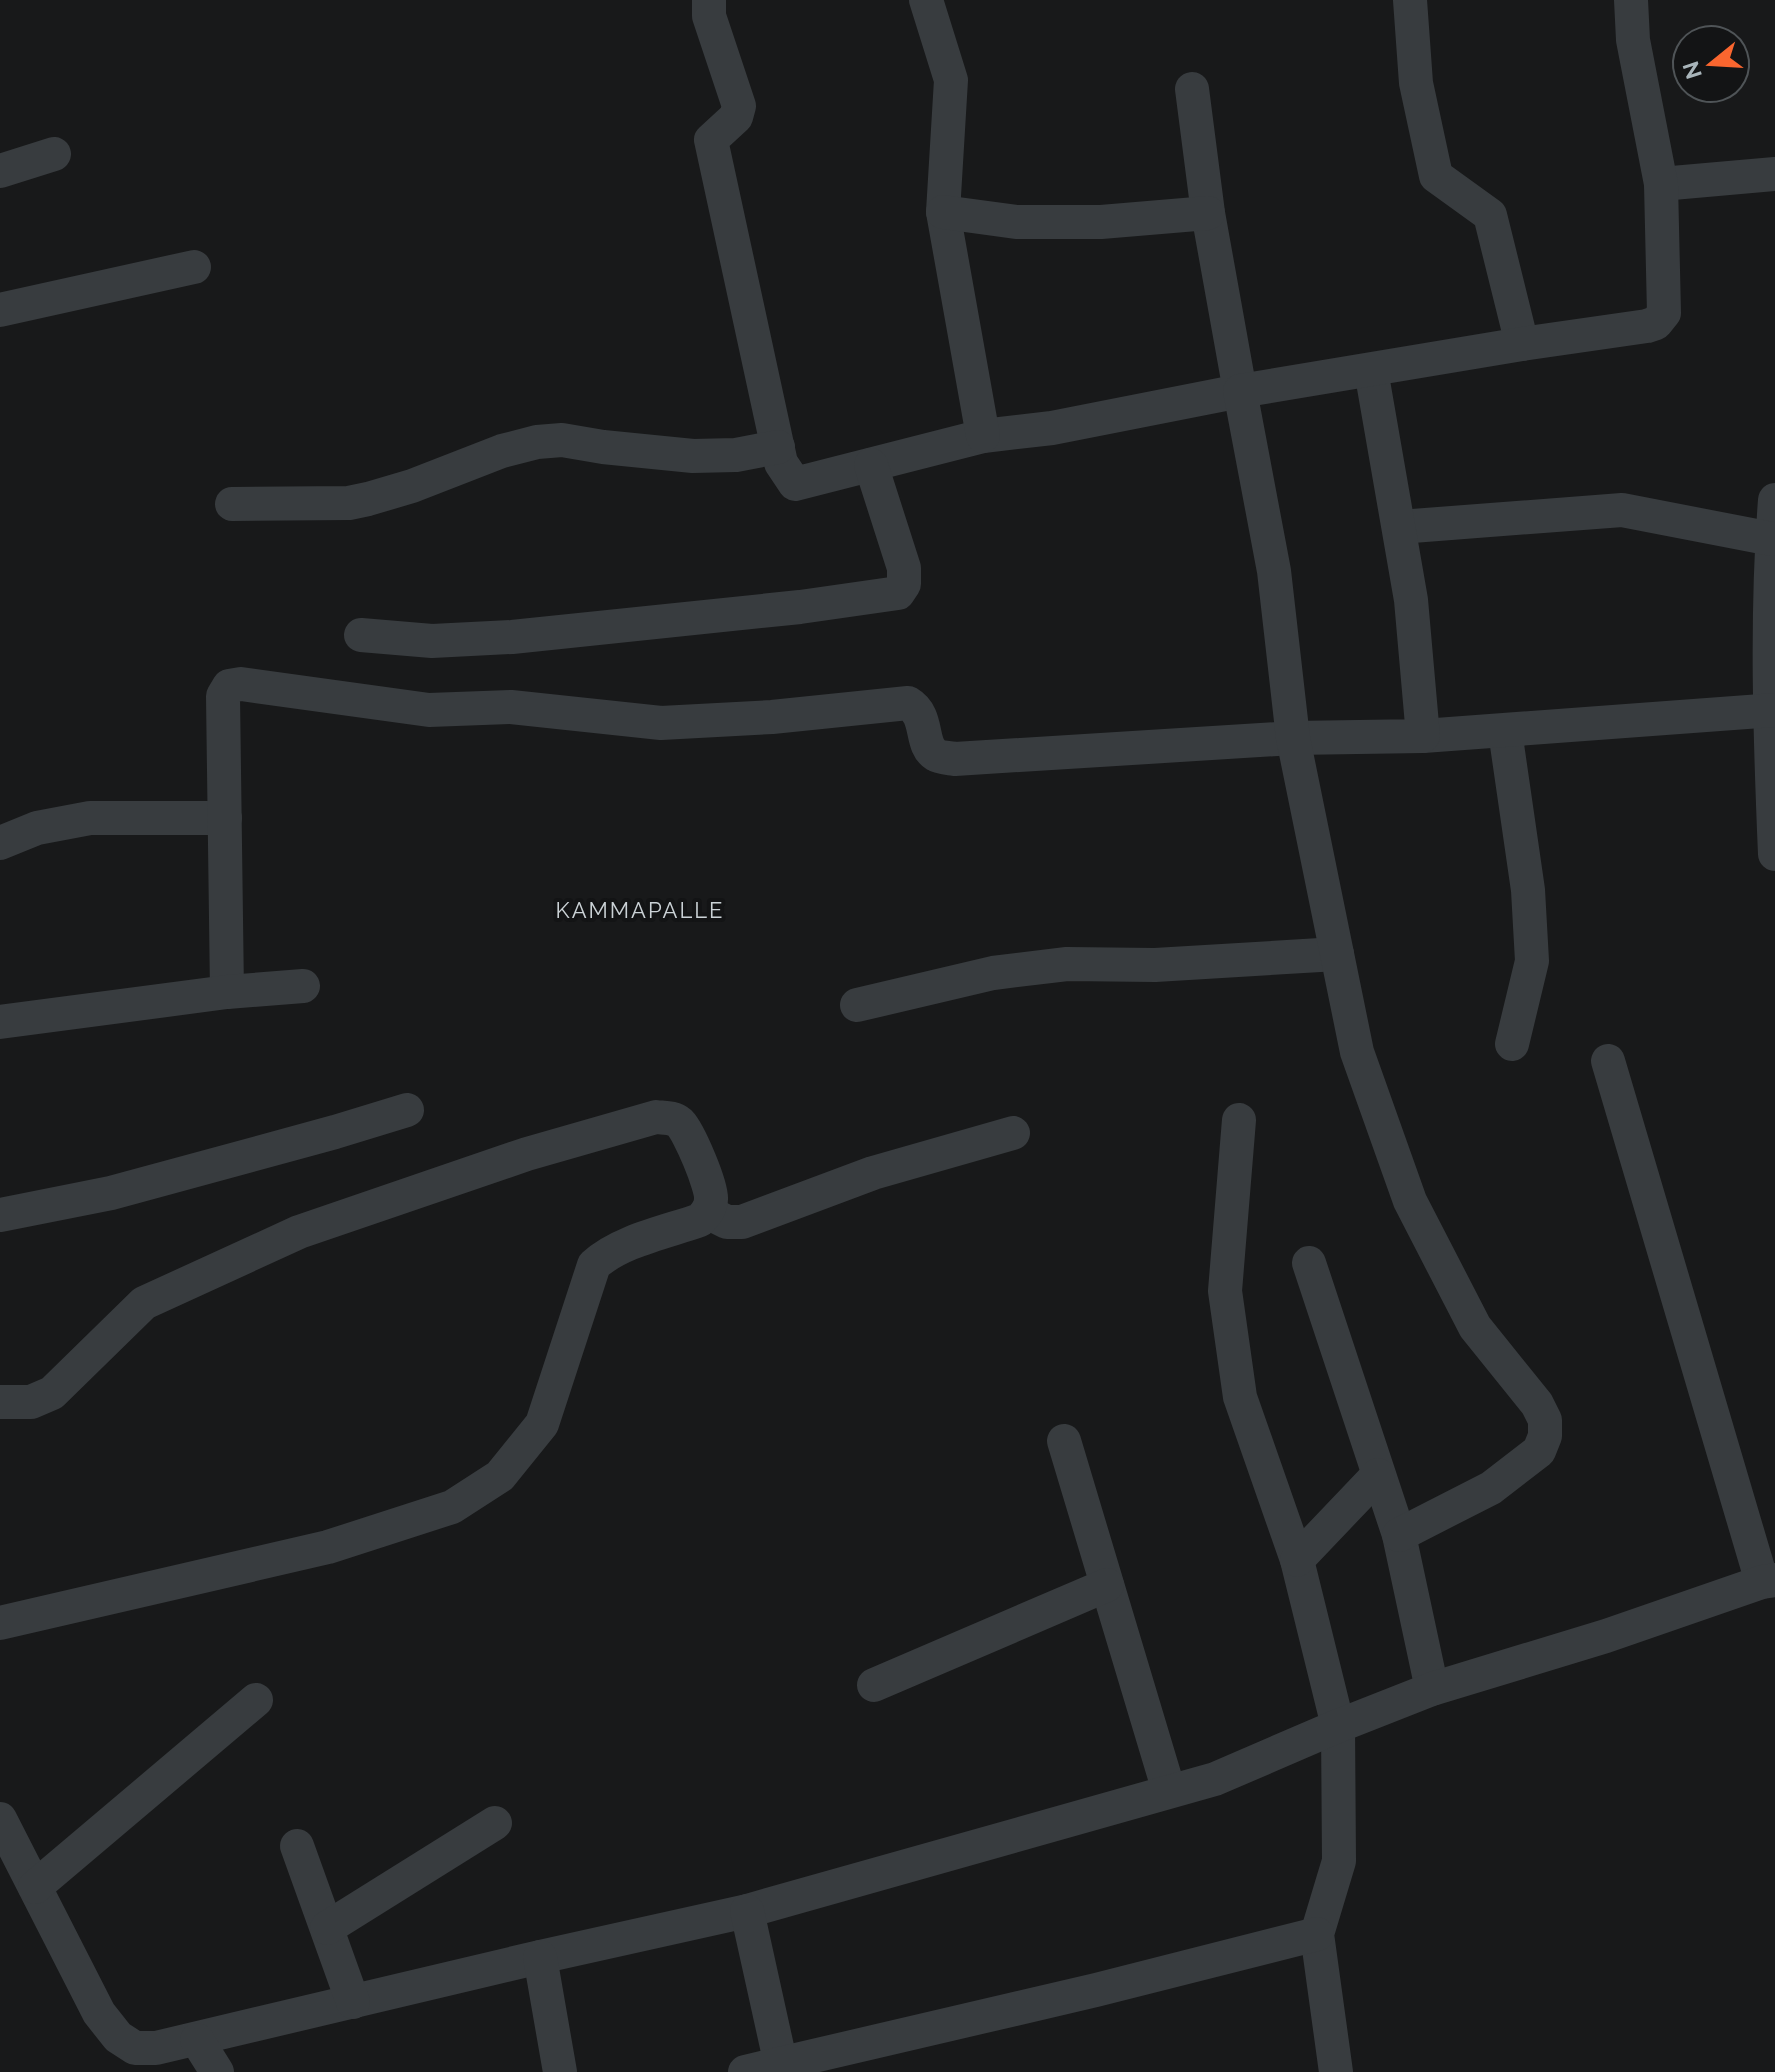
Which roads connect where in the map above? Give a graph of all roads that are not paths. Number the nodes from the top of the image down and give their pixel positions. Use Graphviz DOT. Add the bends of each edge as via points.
graph roads {
  1 [pos="709,0"];
  2 [pos="926,0"];
  3 [pos="1410,0"];
  4 [pos="1631,0"];
  5 [pos="1192,89"];
  6 [pos="54,154"];
  7 [pos="0,171"];
  8 [pos="1775,174"];
  9 [pos="1661,184"];
  10 [pos="943,212"];
  11 [pos="1208,213"];
  12 [pos="194,267"];
  13 [pos="1,306"];
  14 [pos="1522,344"];
  15 [pos="1371,370"];
  16 [pos="1240,391"];
  17 [pos="983,436"];
  18 [pos="778,447"];
  19 [pos="871,465"];
  20 [pos="1775,500"];
  21 [pos="232,504"];
  22 [pos="1399,527"];
  23 [pos="1772,539"];
  24 [pos="361,635"];
  25 [pos="1772,710"];
  26 [pos="1505,731"];
  27 [pos="1423,736"];
  28 [pos="1293,738"];
  29 [pos="225,818"];
  30 [pos="0,843"];
  31 [pos="1775,854"];
  32 [pos="1337,954"];
  33 [pos="303,986"];
  34 [pos="227,992"];
  35 [pos="857,1005"];
  36 [pos="0,1022"];
  37 [pos="1512,1044"];
  38 [pos="1608,1061"];
  39 [pos="407,1110"];
  40 [pos="1239,1120"];
  41 [pos="1013,1133"];
  42 [pos="707,1212"];
  43 [pos="0,1215"];
  44 [pos="1309,1263"];
  45 [pos="0,1402"];
  46 [pos="1064,1441"];
  47 [pos="1378,1475"];
  48 [pos="1399,1535"];
  49 [pos="1297,1560"];
  50 [pos="1769,1581"];
  51 [pos="1107,1585"];
  52 [pos="0,1623"];
  53 [pos="874,1685"];
  54 [pos="1432,1689"];
  55 [pos="256,1700"];
  56 [pos="1338,1726"];
  57 [pos="1169,1791"];
  58 [pos="0,1819"];
  59 [pos="495,1823"];
  60 [pos="297,1846"];
  61 [pos="35,1887"];
  62 [pos="747,1911"];
  63 [pos="327,1928"];
  64 [pos="1317,1934"];
  65 [pos="540,1957"];
  66 [pos="353,2002"];
  67 [pos="197,2040"];
  68 [pos="781,2065"];
  69 [pos="217,2072"];
  70 [pos="560,2072"];
  71 [pos="745,2072"];
  72 [pos="1336,2072"];
  1 -- 18 [label="street" via="709,16 739,106 736,117 711,140"];
  2 -- 10 [label="street" via="951,80"];
  3 -- 14 [label="street" via="1416,83 1436,176 1490,215"];
  4 -- 9 [label="street" via="1633,40"];
  5 -- 11 [label="street"];
  6 -- 7 [label="street"];
  8 -- 9 [label="street"];
  9 -- 14 [label="street" via="1664,313 1656,323"];
  10 -- 11 [label="street" via="1016,222"];
  10 -- 17 [label="street"];
  11 -- 16 [label="street"];
  12 -- 13 [label="street"];
  14 -- 15 [label="street"];
  15 -- 16 [label="street"];
  15 -- 22 [label="street"];
  16 -- 17 [label="street" via="1052,428"];
  16 -- 28 [label="street" via="1274,571"];
  17 -- 19 [label="street"];
  18 -- 19 [label="street" via="795,484"];
  18 -- 21 [label="street" via="693,456 562,440 537,442 349,503"];
  19 -- 24 [label="street" via="904,568 898,593 512,637 432,641"];
  20 -- 23 [label="street"];
  22 -- 23 [label="street" via="1622,510"];
  22 -- 27 [label="street"];
  23 -- 25 [label="street"];
  25 -- 26 [label="street"];
  25 -- 31 [label="street"];
  26 -- 27 [label="street"];
  26 -- 37 [label="street" via="1528,890 1532,961"];
  27 -- 28 [label="street"];
  28 -- 29 [label="street" via="955,759 936,755 928,747 922,719 908,703 661,723 511,707 418,709 241,684 229,686 223,696"];
  28 -- 32 [label="street"];
  29 -- 30 [label="street" via="90,818 37,828"];
  29 -- 34 [label="street"];
  32 -- 35 [label="street" via="1155,965 1067,964 993,973"];
  32 -- 48 [label="street" via="1357,1052 1410,1201 1475,1327 1545,1420 1539,1451 1491,1488"];
  33 -- 34 [label="street"];
  34 -- 36 [label="street"];
  38 -- 50 [label="street"];
  39 -- 43 [label="street" via="111,1193"];
  40 -- 49 [label="street" via="1225,1291 1240,1397"];
  41 -- 42 [label="street" via="873,1173 742,1222 727,1222"];
  42 -- 45 [label="street" via="711,1188 687,1132 678,1121 656,1117 527,1154 299,1232 144,1303 52,1393 31,1402"];
  42 -- 52 [label="street" via="700,1220 619,1248 594,1265 542,1424 500,1476 452,1507 328,1547"];
  44 -- 47 [label="street"];
  46 -- 51 [label="street"];
  47 -- 48 [label="street"];
  47 -- 49 [label="street"];
  48 -- 54 [label="street"];
  49 -- 56 [label="street"];
  50 -- 54 [label="street"];
  51 -- 53 [label="street"];
  51 -- 57 [label="street"];
  54 -- 56 [label="street"];
  55 -- 61 [label="street"];
  56 -- 57 [label="street" via="1215,1779"];
  56 -- 64 [label="street" via="1339,1861"];
  57 -- 62 [label="street"];
  58 -- 61 [label="street"];
  59 -- 63 [label="street"];
  60 -- 63 [label="street"];
  61 -- 67 [label="street" via="99,2013 118,2037 135,2048"];
  62 -- 65 [label="street"];
  62 -- 68 [label="street"];
  63 -- 66 [label="street"];
  64 -- 68 [label="street"];
  64 -- 72 [label="street"];
  65 -- 66 [label="street"];
  65 -- 70 [label="street"];
  66 -- 67 [label="street"];
  67 -- 69 [label="street"];
  68 -- 71 [label="street"];
}
